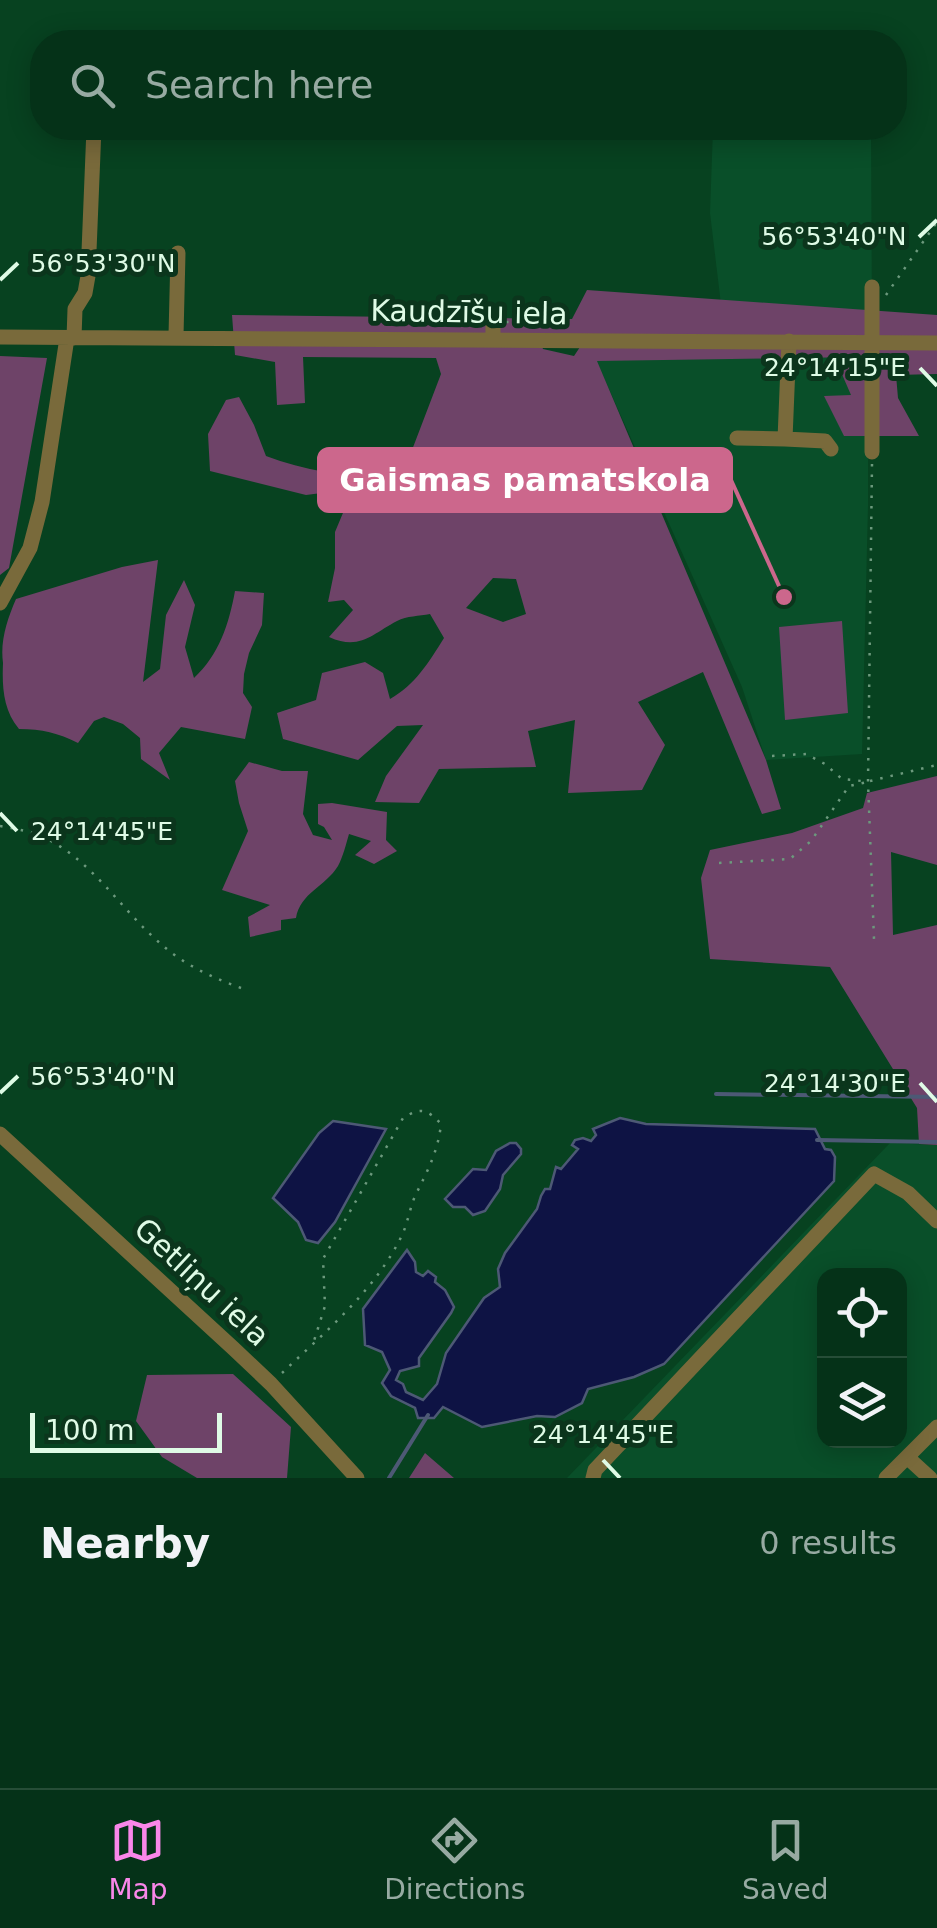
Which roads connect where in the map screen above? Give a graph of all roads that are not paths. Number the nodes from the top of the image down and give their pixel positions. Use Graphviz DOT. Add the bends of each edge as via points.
graph roads {
  1 [pos="94,140"];
  2 [pos="178,252"];
  3 [pos="872,287"];
  4 [pos="0,336"];
  5 [pos="176,336"];
  6 [pos="71,338"];
  7 [pos="873,341"];
  8 [pos="790,342"];
  9 [pos="937,343"];
  10 [pos="737,438"];
  11 [pos="784,439"];
  12 [pos="831,449"];
  13 [pos="872,452"];
  14 [pos="0,604"];
  15 [pos="0,1134"];
  16 [pos="937,1221"];
  17 [pos="937,1428"];
  18 [pos="907,1457"];
  19 [pos="357,1478"];
  20 [pos="593,1478"];
  21 [pos="886,1478"];
  22 [pos="930,1478"];
  1 -- 6 [label="street" via="88,276"];
  2 -- 5 [label="street"];
  3 -- 7 [label="street"];
  4 -- 6 [label="street, Kaudzīšu iela"];
  5 -- 6 [label="street, Kaudzīšu iela"];
  5 -- 8 [label="street, Kaudzīšu iela" via="493,327"];
  6 -- 14 [label="street" via="30,548"];
  7 -- 8 [label="street, Kaudzīšu iela"];
  7 -- 9 [label="street, Kaudzīšu iela"];
  7 -- 13 [label="street"];
  8 -- 11 [label="street"];
  10 -- 11 [label="street"];
  11 -- 12 [label="street" via="825,441"];
  15 -- 19 [label="street, Getliņu iela" via="270,1384"];
  16 -- 20 [label="street" via="908,1193 874,1174"];
  17 -- 18 [label="street"];
  18 -- 21 [label="street"];
  18 -- 22 [label="street"];
}
